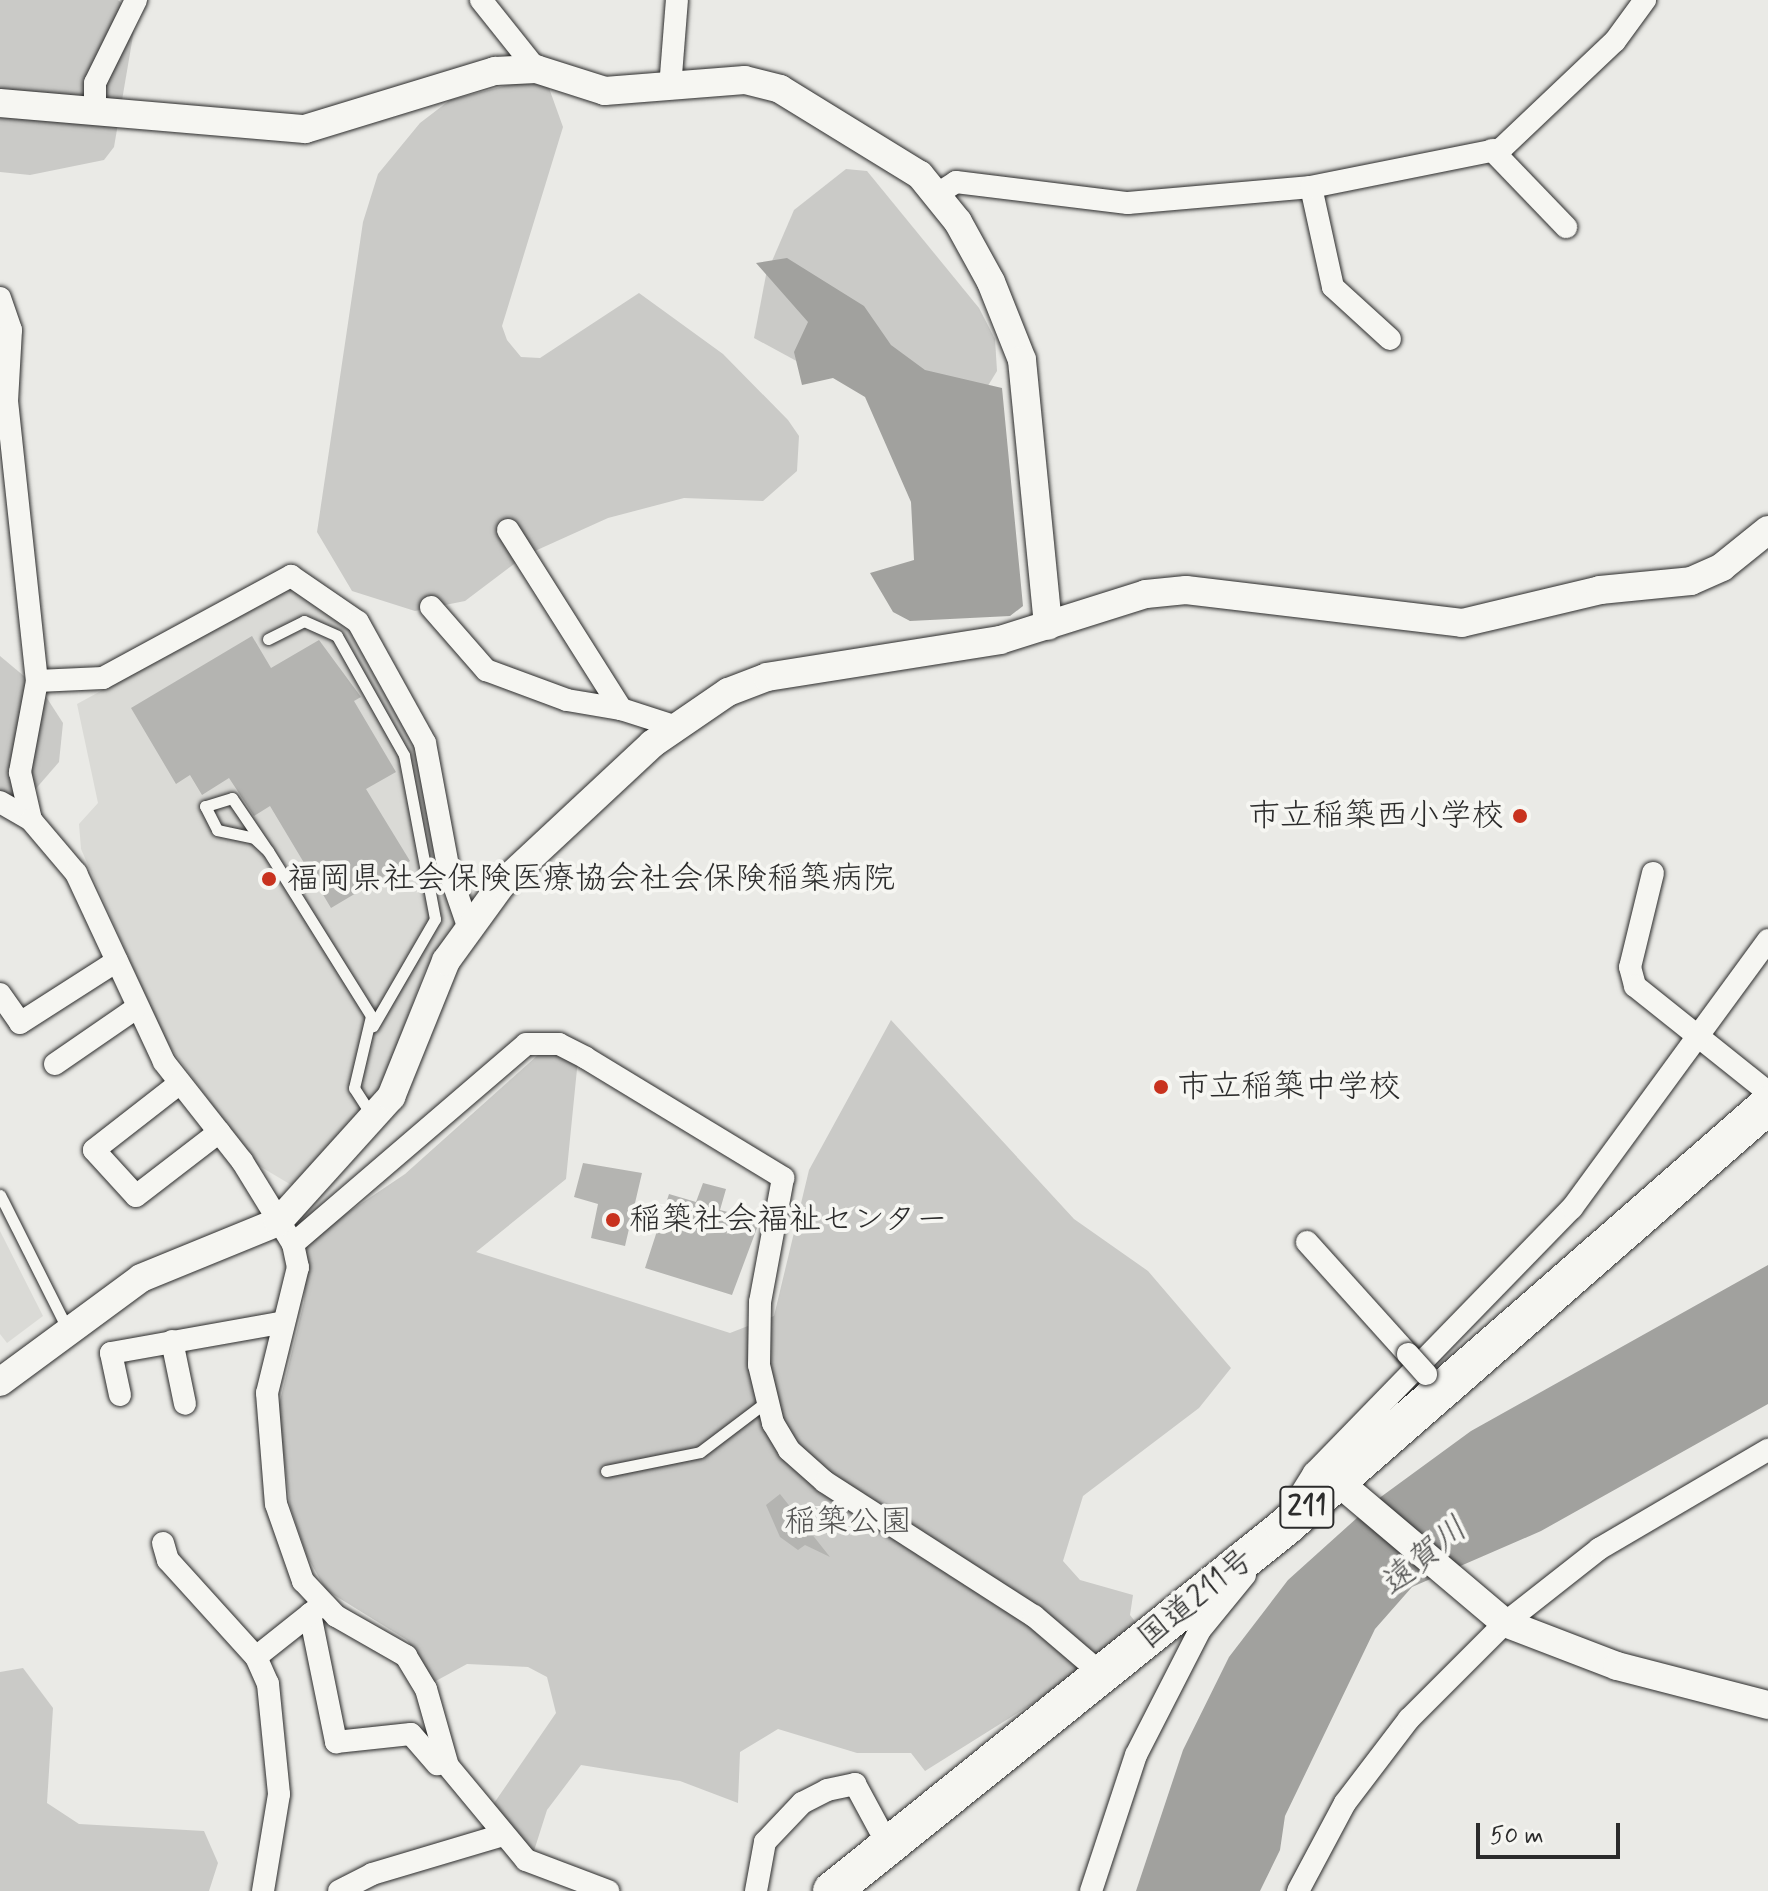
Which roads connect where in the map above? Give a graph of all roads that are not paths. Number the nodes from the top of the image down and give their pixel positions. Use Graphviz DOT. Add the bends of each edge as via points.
graph roads {
  1 [pos="136,0"];
  2 [pos="481,0"];
  3 [pos="677,0"];
  4 [pos="1645,0"];
  5 [pos="536,69"];
  6 [pos="670,88"];
  7 [pos="0,103"];
  8 [pos="95,113"];
  9 [pos="1492,150"];
  10 [pos="1311,187"];
  11 [pos="939,193"];
  12 [pos="1566,227"];
  13 [pos="0,298"];
  14 [pos="1390,339"];
  15 [pos="508,530"];
  16 [pos="1768,530"];
  17 [pos="431,607"];
  18 [pos="1048,626"];
  19 [pos="268,639"];
  20 [pos="37,681"];
  21 [pos="621,709"];
  22 [pos="674,726"];
  23 [pos="0,802"];
  24 [pos="31,820"];
  25 [pos="268,851"];
  26 [pos="1653,873"];
  27 [pos="468,926"];
  28 [pos="1768,940"];
  29 [pos="117,961"];
  30 [pos="0,994"];
  31 [pos="135,1009"];
  32 [pos="373,1026"];
  33 [pos="1700,1036"];
  34 [pos="55,1064"];
  35 [pos="180,1083"];
  36 [pos="1768,1092"];
  37 [pos="1768,1105"];
  38 [pos="375,1120"];
  39 [pos="219,1132"];
  40 [pos="0,1195"];
  41 [pos="285,1233"];
  42 [pos="1307,1242"];
  43 [pos="280,1323"];
  44 [pos="67,1328"];
  45 [pos="172,1341"];
  46 [pos="0,1382"];
  47 [pos="1433,1383"];
  48 [pos="120,1395"];
  49 [pos="766,1402"];
  50 [pos="185,1404"];
  51 [pos="1768,1450"];
  52 [pos="606,1471"];
  53 [pos="1343,1487"];
  54 [pos="1285,1527"];
  55 [pos="163,1543"];
  56 [pos="316,1609"];
  57 [pos="1505,1623"];
  58 [pos="256,1657"];
  59 [pos="1103,1675"];
  60 [pos="1768,1705"];
  61 [pos="468,1794"];
  62 [pos="503,1835"];
  63 [pos="888,1845"];
  64 [pos="263,1891"];
  65 [pos="339,1891"];
  66 [pos="608,1891"];
  67 [pos="756,1891"];
  68 [pos="832,1891"];
  69 [pos="1091,1891"];
  70 [pos="1298,1891"];
  1 -- 8 [label="street" via="95,83"];
  2 -- 5 [label="street"];
  3 -- 6 [label="street"];
  4 -- 9 [label="street" via="1547,110"];
  5 -- 6 [label="street" via="605,91"];
  5 -- 8 [label="street" via="495,71 305,129"];
  6 -- 11 [label="street" via="745,80 780,89 892,156"];
  7 -- 8 [label="street"];
  9 -- 10 [label="street"];
  9 -- 12 [label="street"];
  10 -- 11 [label="street" via="1128,203 956,182"];
  10 -- 14 [label="street" via="1333,287"];
  11 -- 18 [label="street" via="991,282 1022,360"];
  13 -- 20 [label="street" via="11,330 7,401"];
  15 -- 21 [label="street"];
  16 -- 18 [label="street" via="1722,567 1691,581 1600,590 1462,623 1186,590 1146,594"];
  17 -- 21 [label="street" via="486,670 567,700"];
  18 -- 22 [label="street" via="767,677"];
  19 -- 32 [label="lane" via="304,621 337,636 404,755 435,919"];
  20 -- 24 [label="street" via="20,772"];
  20 -- 27 [label="street" via="103,678 291,576 358,622 425,743 449,871"];
  21 -- 22 [label="street"];
  22 -- 27 [label="street" via="538,847"];
  23 -- 24 [label="street"];
  24 -- 29 [label="street" via="76,873"];
  25 -- 25 [label="lane" via="254,838 217,830 205,806 232,798"];
  25 -- 32 [label="lane"];
  26 -- 33 [label="street" via="1630,967 1635,986"];
  27 -- 38 [label="street"];
  28 -- 33 [label="street"];
  29 -- 30 [label="street" via="20,1023"];
  29 -- 31 [label="street"];
  31 -- 34 [label="street"];
  31 -- 35 [label="street"];
  32 -- 38 [label="lane" via="354,1088"];
  33 -- 36 [label="street"];
  33 -- 54 [label="street" via="1572,1208 1314,1473"];
  35 -- 39 [label="street"];
  35 -- 39 [label="street" via="94,1150 103,1162 136,1196"];
  37 -- 47 [label="highway, 国道211号 / 211"];
  38 -- 41 [label="street"];
  39 -- 41 [label="street"];
  40 -- 44 [label="lane"];
  41 -- 43 [label="street" via="298,1267"];
  41 -- 44 [label="street" via="169,1263"];
  41 -- 49 [label="street" via="526,1044 559,1044 783,1178 760,1302"];
  42 -- 47 [label="street, bridge"];
  43 -- 45 [label="street"];
  43 -- 56 [label="street" via="267,1393 276,1504"];
  44 -- 46 [label="street"];
  45 -- 48 [label="street" via="111,1353"];
  45 -- 50 [label="street"];
  47 -- 53 [label="highway, 国道211号 / 211"];
  49 -- 52 [label="lane" via="700,1452"];
  49 -- 59 [label="street" via="803,1466 1034,1616"];
  51 -- 57 [label="street" via="1599,1549"];
  53 -- 54 [label="highway, 国道211号 / 211"];
  53 -- 57 [label="street"];
  54 -- 59 [label="highway, 国道211号 / 211"];
  54 -- 69 [label="street" via="1200,1630 1171,1683 1136,1755"];
  55 -- 58 [label="street" via="168,1560"];
  56 -- 58 [label="street"];
  56 -- 61 [label="street" via="406,1656 426,1689 438,1744"];
  56 -- 61 [label="street" via="336,1742 419,1737"];
  57 -- 60 [label="street" via="1617,1666"];
  57 -- 70 [label="street" via="1409,1719 1345,1803"];
  58 -- 64 [label="street" via="268,1684 279,1794"];
  59 -- 63 [label="highway, 国道211号 / 211"];
  61 -- 62 [label="street"];
  62 -- 65 [label="street" via="372,1874"];
  62 -- 66 [label="street" via="541,1871"];
  63 -- 67 [label="street" via="855,1784 827,1790 802,1803 765,1842"];
  63 -- 68 [label="highway, 国道211号 / 211"];
}
